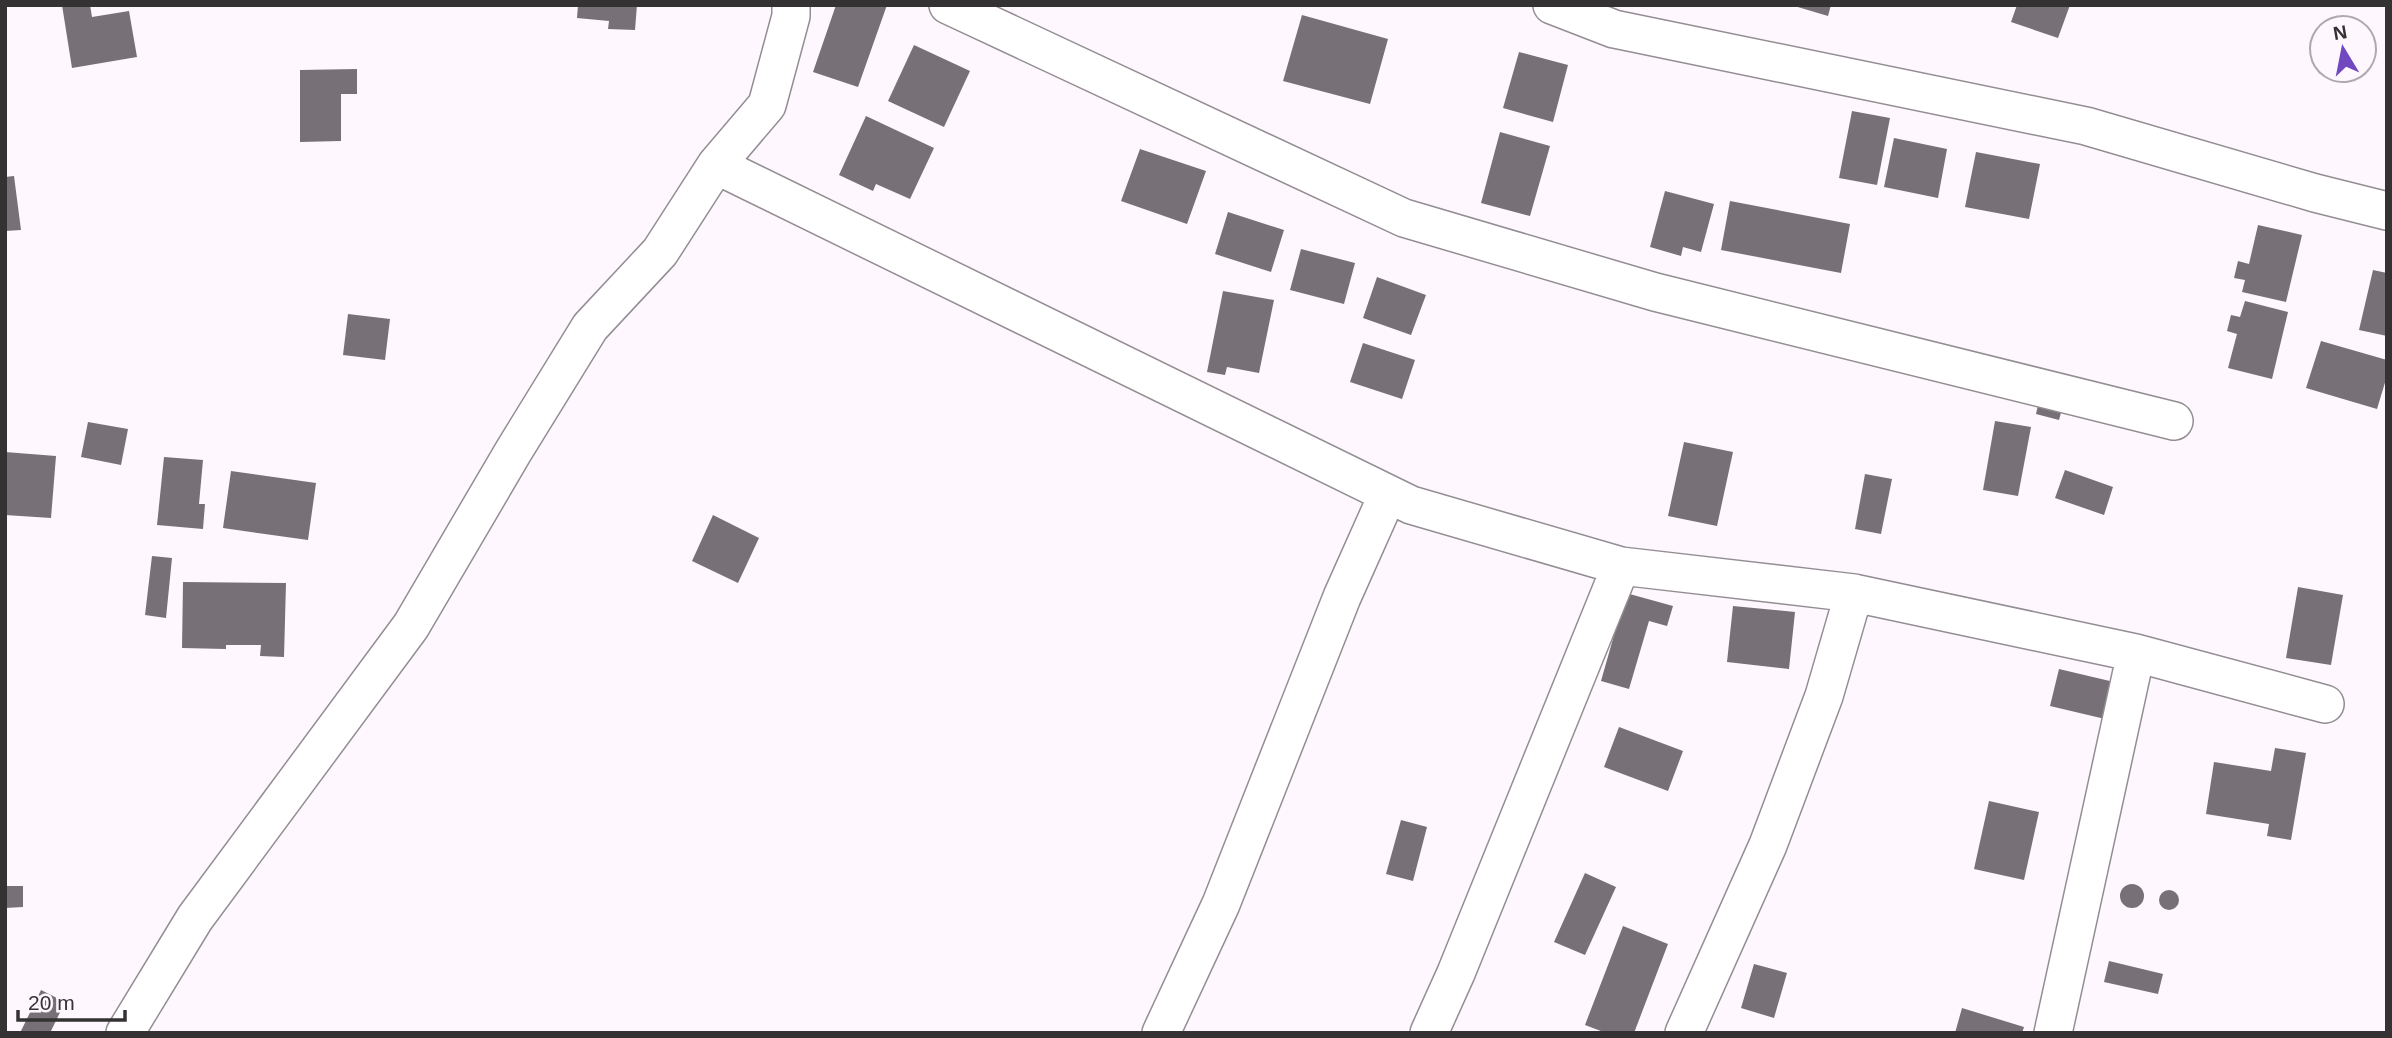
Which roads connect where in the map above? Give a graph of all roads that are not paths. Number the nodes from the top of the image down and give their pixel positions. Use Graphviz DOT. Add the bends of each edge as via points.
graph roads {
  1 [pos="791,5"];
  2 [pos="948,5"];
  3 [pos="1552,5"];
  4 [pos="716,166"];
  5 [pos="2387,211"];
  6 [pos="2174,421"];
  7 [pos="1388,494"];
  8 [pos="1621,566"];
  9 [pos="1854,593"];
  10 [pos="2136,653"];
  11 [pos="2325,704"];
  12 [pos="125,1033"];
  13 [pos="1161,1033"];
  14 [pos="1429,1033"];
  15 [pos="1684,1033"];
  16 [pos="2053,1033"];
  1 -- 4 [label="street" via="767,104"];
  2 -- 6 [label="street" via="1404,218 1655,292"];
  3 -- 5 [label="street" via="1615,29 2086,125"];
  4 -- 7 [label="street"];
  4 -- 12 [label="street" via="660,252 590,327 411,626 195,918"];
  7 -- 8 [label="street" via="1411,505"];
  7 -- 13 [label="street" via="1342,597 1221,904"];
  8 -- 9 [label="street"];
  8 -- 14 [label="street"];
  9 -- 10 [label="street"];
  9 -- 15 [label="street" via="1824,695 1768,845"];
  10 -- 11 [label="street"];
  10 -- 16 [label="street"];
}
